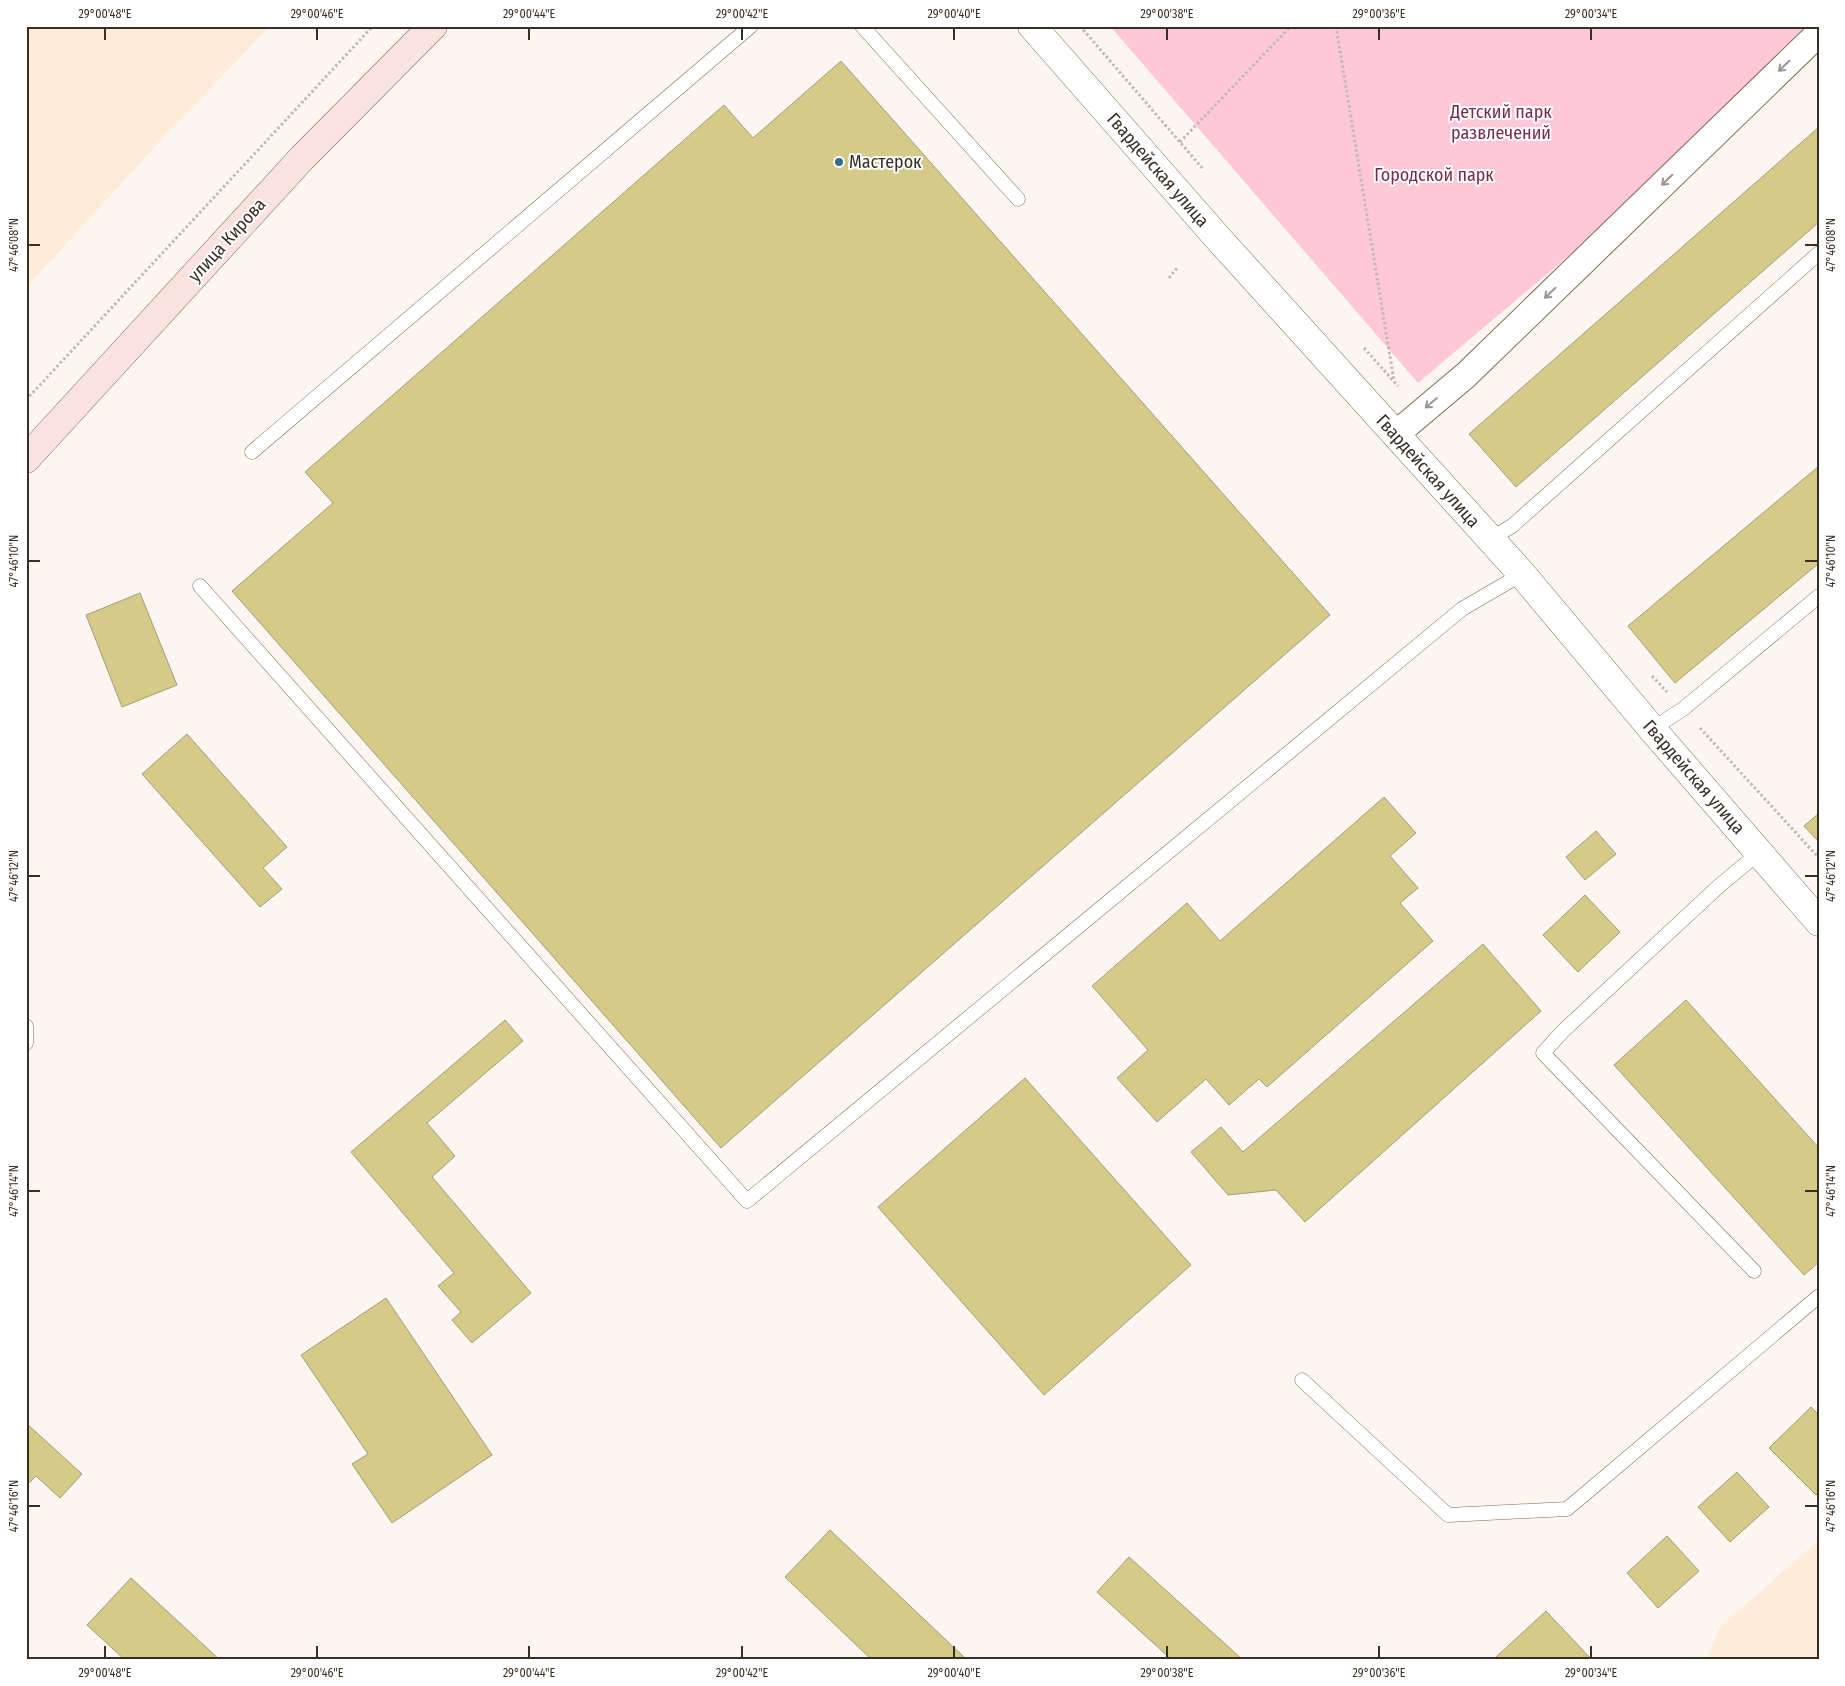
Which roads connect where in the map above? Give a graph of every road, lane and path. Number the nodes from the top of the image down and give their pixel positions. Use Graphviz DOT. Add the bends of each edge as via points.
graph roads {
  1 [pos="373,26"];
  2 [pos="433,26"];
  3 [pos="751,26"];
  4 [pos="862,26"];
  5 [pos="1032,26"];
  6 [pos="1291,26"];
  7 [pos="1336,26"];
  8 [pos="1819,32"];
  9 [pos="1180,142"];
  10 [pos="1018,199"];
  11 [pos="1819,253"];
  12 [pos="1177,268"];
  13 [pos="1169,278"];
  14 [pos="1394,382"];
  15 [pos="26,400"];
  16 [pos="1396,434"];
  17 [pos="252,452"];
  18 [pos="26,459"];
  19 [pos="1490,540"];
  20 [pos="1522,574"];
  21 [pos="200,586"];
  22 [pos="1819,596"];
  23 [pos="1652,729"];
  24 [pos="1760,852"];
  25 [pos="1819,922"];
  26 [pos="26,1026"];
  27 [pos="26,1043"];
  28 [pos="1754,1271"];
  29 [pos="1819,1296"];
  30 [pos="1302,1380"];
  1 -- 15 [label="path"];
  2 -- 18 [label="main road, улица Кирова" via="302,158"];
  3 -- 17 [label="lane"];
  4 -- 10 [label="lane"];
  5 -- 16 [label="street, Гвардейская улица" via="1216,236"];
  6 -- 9 [label="path"];
  7 -- 14 [label="path"];
  8 -- 16 [label="street, one-way" via="1466,375"];
  11 -- 19 [label="lane" via="1512,526"];
  12 -- 13 [label="path"];
  16 -- 19 [label="street, Гвардейская улица"];
  19 -- 20 [label="street, Гвардейская улица"];
  20 -- 21 [label="lane" via="1462,609 747,1201"];
  20 -- 23 [label="street, Гвардейская улица"];
  22 -- 23 [label="lane" via="1683,710"];
  23 -- 24 [label="street, Гвардейская улица"];
  24 -- 25 [label="street, Гвардейская улица"];
  24 -- 28 [label="lane" via="1712,892 1543,1052"];
  26 -- 27 [label="lane"];
  29 -- 30 [label="lane" via="1567,1508 1448,1515"];
}
